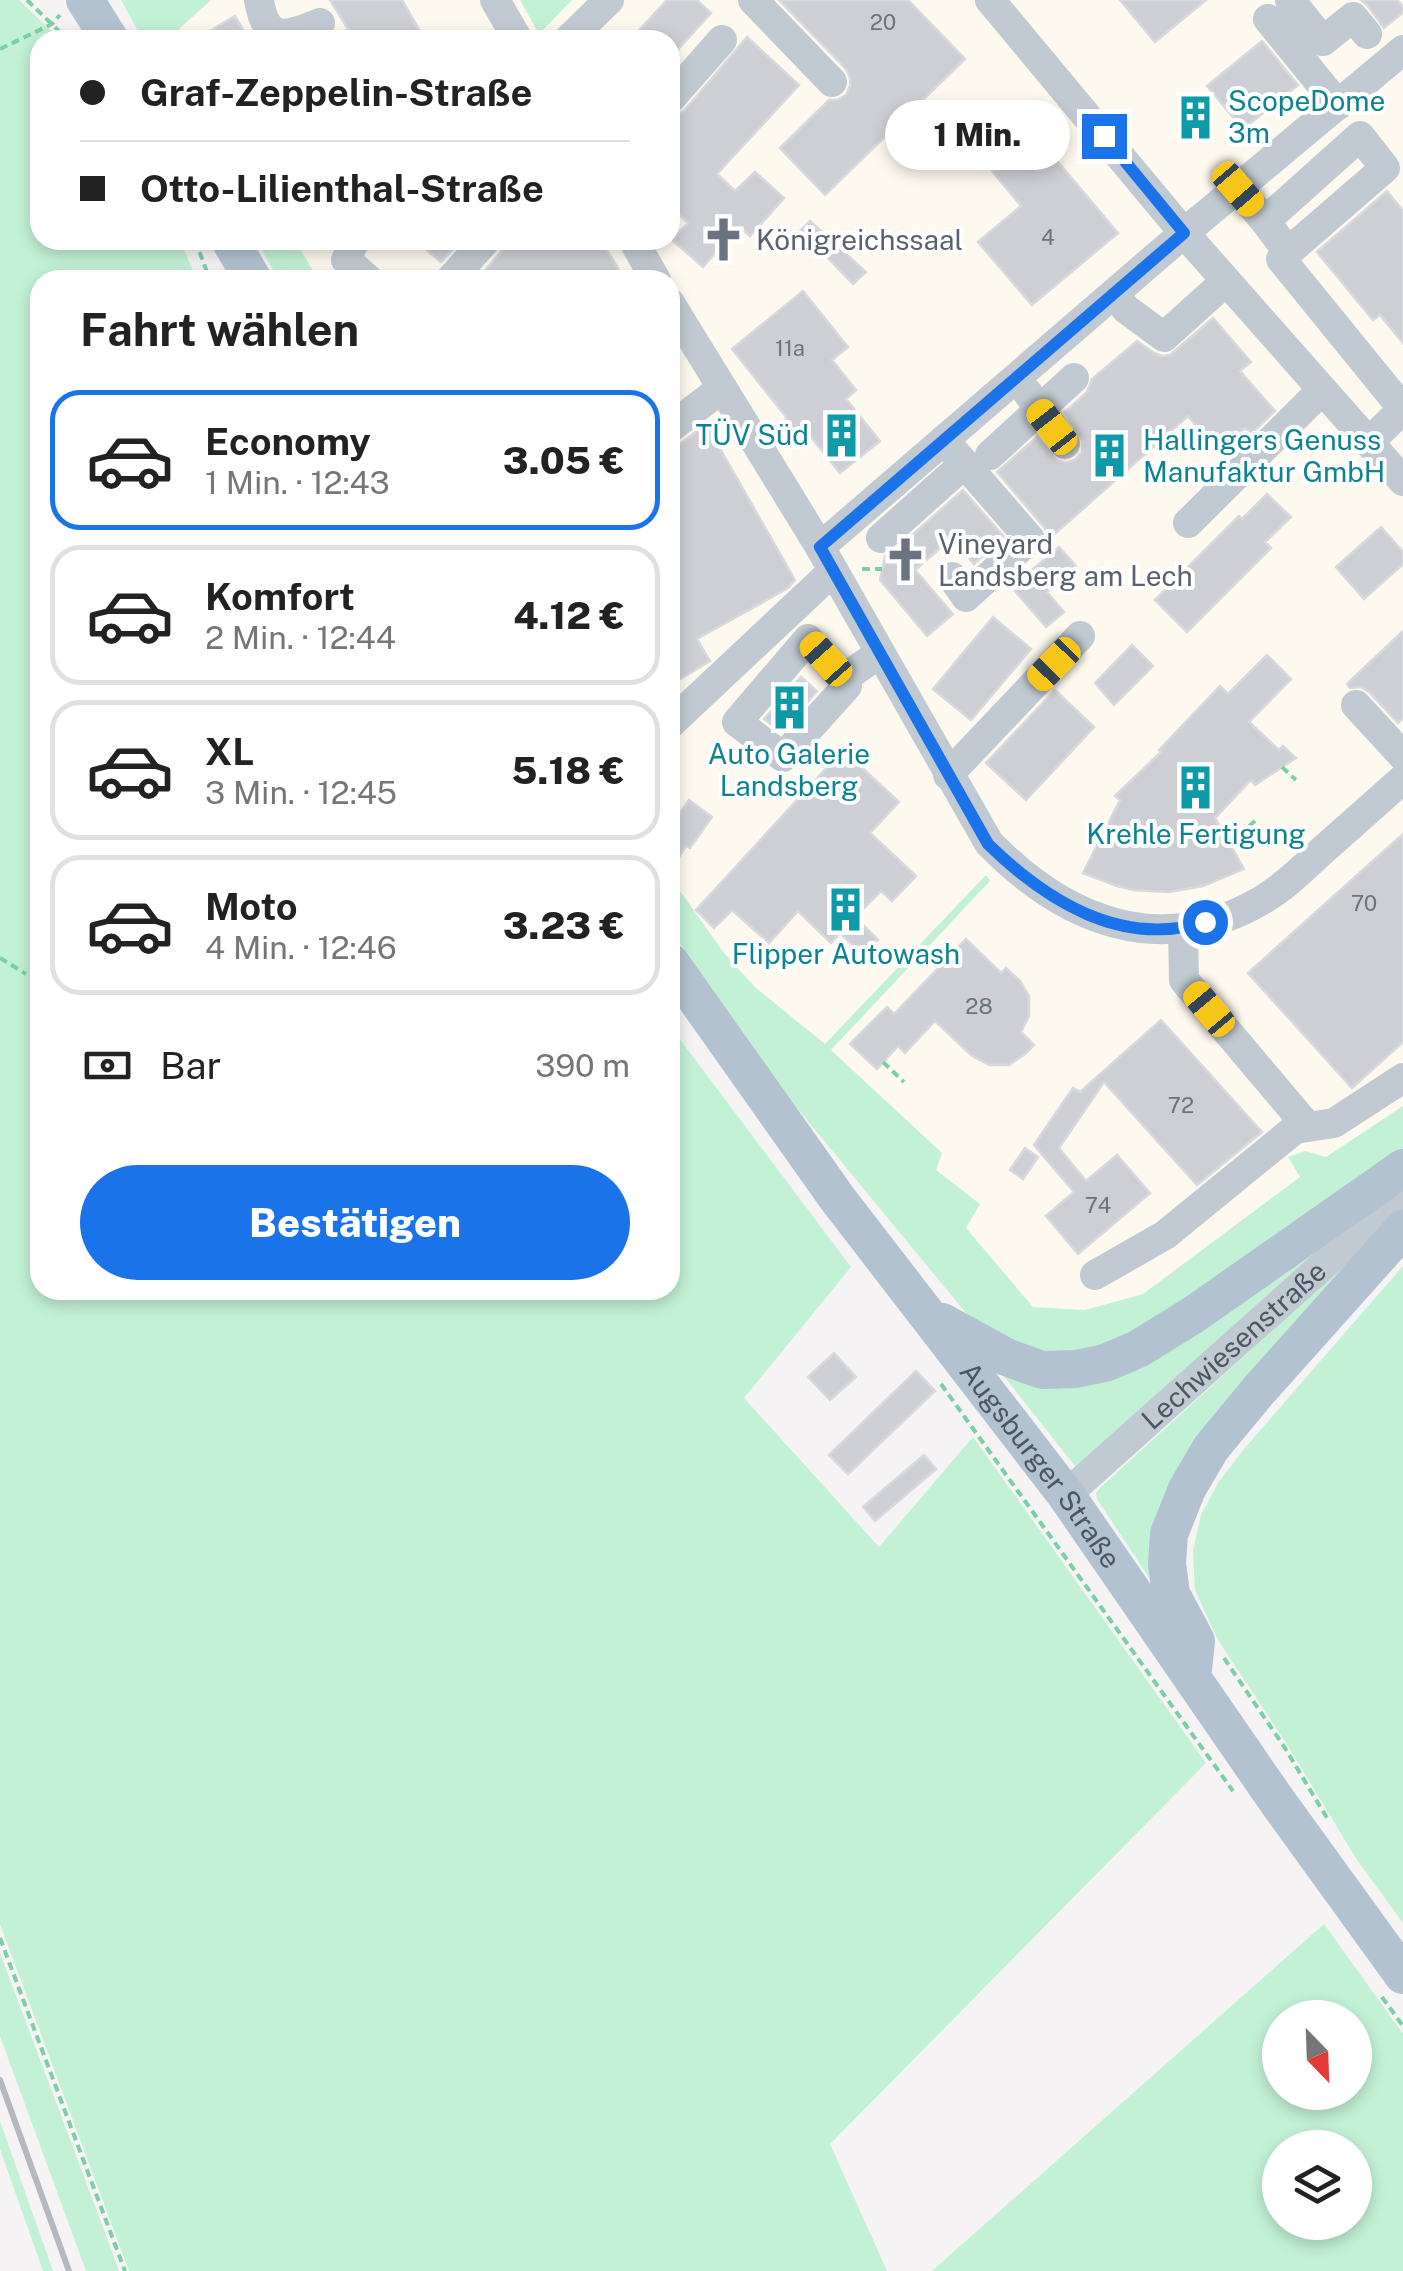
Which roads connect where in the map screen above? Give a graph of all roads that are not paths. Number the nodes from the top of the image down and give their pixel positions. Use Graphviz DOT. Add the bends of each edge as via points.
graph roads {
  1 [pos="259,0"];
  2 [pos="495,0"];
  3 [pos="609,0"];
  4 [pos="753,0"];
  5 [pos="990,0"];
  6 [pos="74,6"];
  7 [pos="1279,10"];
  8 [pos="320,23"];
  9 [pos="99,30"];
  10 [pos="273,30"];
  11 [pos="302,30"];
  12 [pos="512,30"];
  13 [pos="578,30"];
  14 [pos="1367,34"];
  15 [pos="722,40"];
  16 [pos="1403,50"];
  17 [pos="832,82"];
  18 [pos="680,88"];
  19 [pos="1338,105"];
  20 [pos="1238,189"];
  21 [pos="1265,221"];
  22 [pos="1184,233"];
  23 [pos="350,250"];
  24 [pos="477,250"];
  25 [pos="1288,252"];
  26 [pos="358,270"];
  27 [pos="459,270"];
  28 [pos="1226,281"];
  29 [pos="1114,294"];
  30 [pos="680,331"];
  31 [pos="1016,378"];
  32 [pos="1074,378"];
  33 [pos="722,388"];
  34 [pos="1322,390"];
  35 [pos="1039,410"];
  36 [pos="680,420"];
  37 [pos="944,440"];
  38 [pos="1368,442"];
  39 [pos="1066,444"];
  40 [pos="977,460"];
  41 [pos="1403,480"];
  42 [pos="1188,523"];
  43 [pos="882,554"];
  44 [pos="836,562"];
  45 [pos="952,577"];
  46 [pos="1080,636"];
  47 [pos="880,653"];
  48 [pos="844,679"];
  49 [pos="1356,705"];
  50 [pos="680,714"];
  51 [pos="1403,756"];
  52 [pos="948,774"];
  53 [pos="1403,778"];
  54 [pos="1183,929"];
  55 [pos="680,976"];
  56 [pos="1403,1078"];
  57 [pos="1307,1126"];
  58 [pos="1403,1168"];
  59 [pos="1403,1194"];
  60 [pos="1403,1229"];
  61 [pos="1095,1275"];
  62 [pos="927,1312"];
  63 [pos="1066,1495"];
  64 [pos="1207,1666"];
  65 [pos="1392,1986"];
  1 -- 10 [label="street"];
  2 -- 12 [label="street"];
  3 -- 13 [label="street"];
  4 -- 17 [label="street"];
  5 -- 22 [label="street"];
  6 -- 9 [label="main road"];
  7 -- 14 [label="street" via="1323,40 1353,17"];
  7 -- 19 [label="street"];
  8 -- 11 [label="street"];
  15 -- 18 [label="street"];
  16 -- 19 [label="street"];
  19 -- 20 [label="street"];
  20 -- 21 [label="street"];
  20 -- 22 [label="street"];
  21 -- 25 [label="street"];
  21 -- 25 [label="street" via="1360,136 1385,168"];
  22 -- 28 [label="street"];
  22 -- 29 [label="street"];
  23 -- 26 [label="street" via="346,260"];
  24 -- 27 [label="street"];
  25 -- 38 [label="street" via="1281,259 1403,409"];
  28 -- 29 [label="street" via="1164,337"];
  28 -- 34 [label="street"];
  29 -- 31 [label="street"];
  30 -- 33 [label="street"];
  31 -- 35 [label="street"];
  31 -- 37 [label="street"];
  32 -- 35 [label="street"];
  33 -- 36 [label="street"];
  33 -- 44 [label="street"];
  34 -- 38 [label="street"];
  34 -- 42 [label="street"];
  35 -- 39 [label="street"];
  35 -- 40 [label="street"];
  37 -- 40 [label="street"];
  37 -- 44 [label="street"];
  38 -- 41 [label="street"];
  40 -- 43 [label="street"];
  40 -- 45 [label="street" via="1030,538 966,597"];
  44 -- 47 [label="street"];
  44 -- 50 [label="street"];
  46 -- 52 [label="street"];
  47 -- 48 [label="street"];
  47 -- 52 [label="street"];
  49 -- 51 [label="street"];
  52 -- 54 [label="street" via="988,844 1065,905 1133,928"];
  53 -- 54 [label="street" via="1264,899"];
  54 -- 57 [label="street" via="1184,980"];
  55 -- 62 [label="main road, Augsburger Straße"];
  56 -- 57 [label="street" via="1334,1122"];
  57 -- 61 [label="street" via="1271,1147 1165,1235"];
  58 -- 62 [label="main road" via="1193,1316 1105,1364 1042,1370"];
  59 -- 63 [label="street, Lechwiesenstraße"];
  60 -- 64 [label="main road" via="1258,1390 1187,1489 1167,1564 1171,1594"];
  62 -- 63 [label="main road, Augsburger Straße"];
  63 -- 64 [label="main road, Augsburger Straße"];
  64 -- 65 [label="main road, Augsburger Straße" via="1277,1802"];
}
